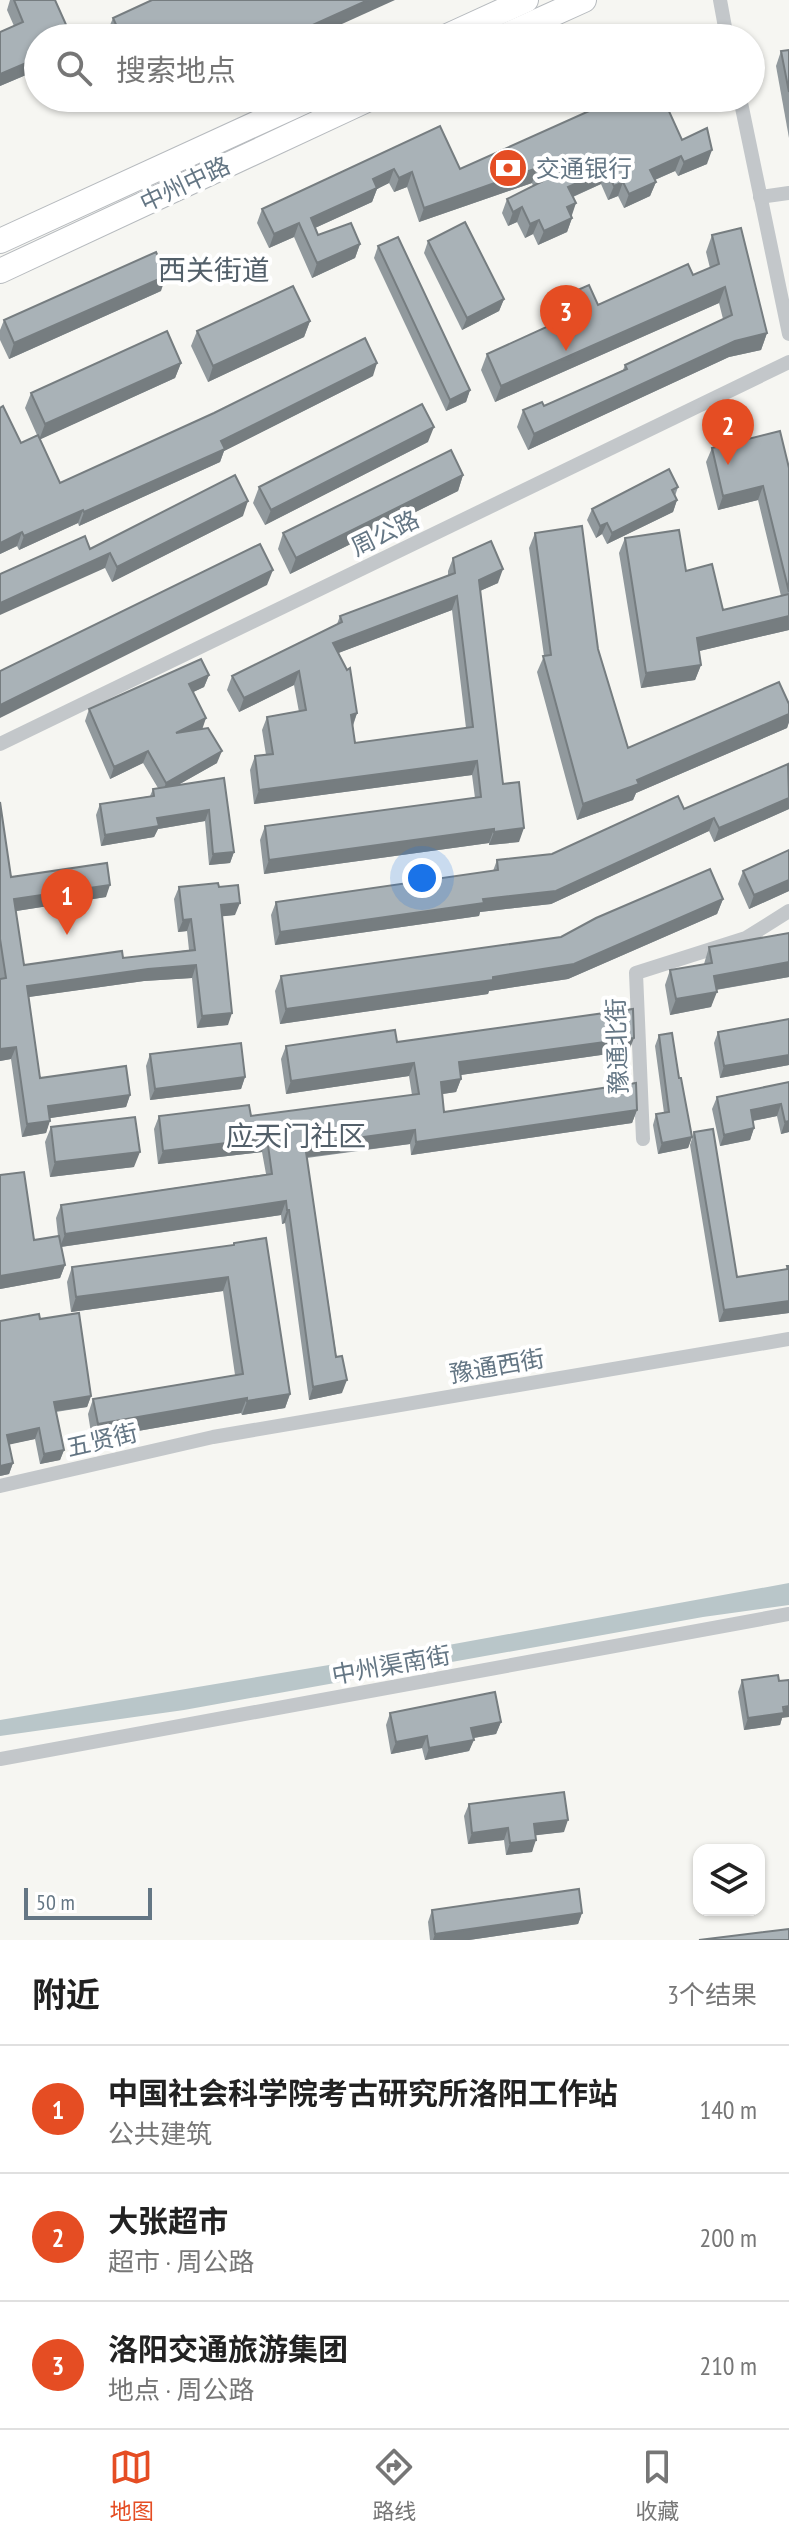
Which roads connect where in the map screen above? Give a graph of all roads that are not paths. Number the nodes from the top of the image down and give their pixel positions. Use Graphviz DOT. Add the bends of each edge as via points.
graph roads {
  1 [pos="526,0"];
  2 [pos="584,0"];
  3 [pos="720,0"];
  4 [pos="474,24"];
  5 [pos="531,24"];
  6 [pos="724,24"];
  7 [pos="281,112"];
  8 [pos="341,112"];
  9 [pos="743,112"];
  10 [pos="789,193"];
  11 [pos="760,197"];
  12 [pos="0,241"];
  13 [pos="0,271"];
  14 [pos="789,334"];
  15 [pos="789,362"];
  16 [pos="0,744"];
  17 [pos="789,911"];
  18 [pos="643,1139"];
  19 [pos="789,1339"];
  20 [pos="213,1437"];
  21 [pos="0,1486"];
  22 [pos="789,1614"];
  23 [pos="0,1759"];
  1 -- 4 [label="main road"];
  2 -- 5 [label="main road"];
  3 -- 6 [label="street"];
  7 -- 12 [label="main road, 中州中路"];
  8 -- 13 [label="main road, 中州中路"];
  9 -- 11 [label="street"];
  10 -- 11 [label="street"];
  11 -- 14 [label="street"];
  15 -- 16 [label="street, 周公路"];
  17 -- 18 [label="street, 豫通北街" via="746,938 636,973"];
  19 -- 20 [label="street, 豫通西街"];
  20 -- 21 [label="street, 五贤街"];
  22 -- 23 [label="street, 中州渠南街"];
}
